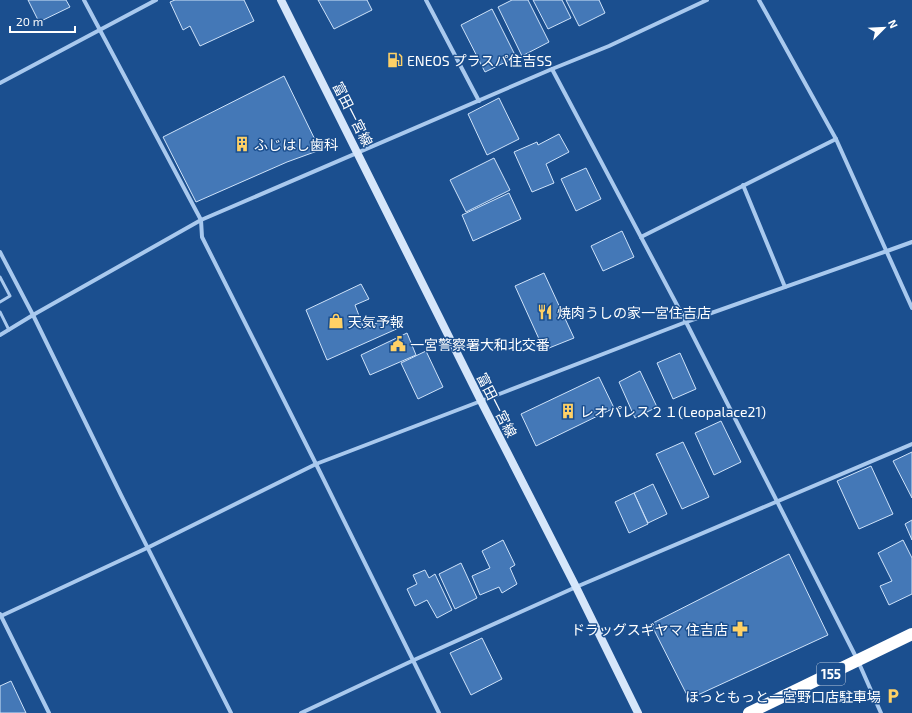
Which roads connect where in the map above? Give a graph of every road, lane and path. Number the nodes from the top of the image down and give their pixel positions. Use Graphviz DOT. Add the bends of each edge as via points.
graph roads {
  1 [pos="84,0"];
  2 [pos="156,0"];
  3 [pos="282,0"];
  4 [pos="426,0"];
  5 [pos="707,0"];
  6 [pos="759,0"];
  7 [pos="100,30"];
  8 [pos="552,68"];
  9 [pos="0,83"];
  10 [pos="479,101"];
  11 [pos="836,139"];
  12 [pos="358,152"];
  13 [pos="743,185"];
  14 [pos="201,220"];
  15 [pos="641,237"];
  16 [pos="912,242"];
  17 [pos="887,251"];
  18 [pos="0,252"];
  19 [pos="0,278"];
  20 [pos="785,287"];
  21 [pos="0,302"];
  22 [pos="912,308"];
  23 [pos="0,312"];
  24 [pos="33,315"];
  25 [pos="686,322"];
  26 [pos="9,330"];
  27 [pos="0,335"];
  28 [pos="481,402"];
  29 [pos="912,444"];
  30 [pos="316,464"];
  31 [pos="776,501"];
  32 [pos="147,548"];
  33 [pos="576,587"];
  34 [pos="1,615"];
  35 [pos="912,634"];
  36 [pos="414,660"];
  37 [pos="858,661"];
  38 [pos="49,713"];
  39 [pos="231,713"];
  40 [pos="301,713"];
  41 [pos="439,713"];
  42 [pos="638,713"];
  43 [pos="749,713"];
  44 [pos="881,713"];
  1 -- 7 [label="street"];
  2 -- 7 [label="street"];
  3 -- 12 [label="main road, 富田一宮線"];
  4 -- 10 [label="street"];
  5 -- 8 [label="street" via="609,46"];
  6 -- 11 [label="street"];
  7 -- 9 [label="street"];
  7 -- 14 [label="street"];
  8 -- 10 [label="street"];
  8 -- 15 [label="street"];
  10 -- 12 [label="street"];
  11 -- 13 [label="street"];
  11 -- 17 [label="street"];
  12 -- 14 [label="street"];
  12 -- 28 [label="main road, 富田一宮線"];
  13 -- 15 [label="street"];
  13 -- 20 [label="street"];
  14 -- 24 [label="street"];
  14 -- 30 [label="street" via="202,237"];
  15 -- 25 [label="street"];
  16 -- 17 [label="street"];
  17 -- 20 [label="street"];
  17 -- 22 [label="street"];
  18 -- 24 [label="street"];
  19 -- 21 [label="lane" via="10,296"];
  20 -- 25 [label="street"];
  23 -- 26 [label="lane"];
  24 -- 26 [label="street"];
  24 -- 32 [label="street"];
  25 -- 28 [label="street"];
  25 -- 31 [label="street"];
  26 -- 27 [label="street"];
  28 -- 30 [label="street"];
  28 -- 33 [label="main road, 富田一宮線"];
  29 -- 31 [label="street"];
  30 -- 32 [label="street"];
  30 -- 36 [label="street"];
  31 -- 33 [label="street"];
  31 -- 37 [label="street"];
  32 -- 34 [label="street"];
  32 -- 39 [label="street"];
  33 -- 36 [label="street"];
  33 -- 42 [label="main road, 富田一宮線"];
  34 -- 38 [label="street"];
  35 -- 37 [label="highway, 155"];
  36 -- 40 [label="street"];
  36 -- 41 [label="street"];
  37 -- 43 [label="highway, 155"];
  37 -- 44 [label="street"];
}
